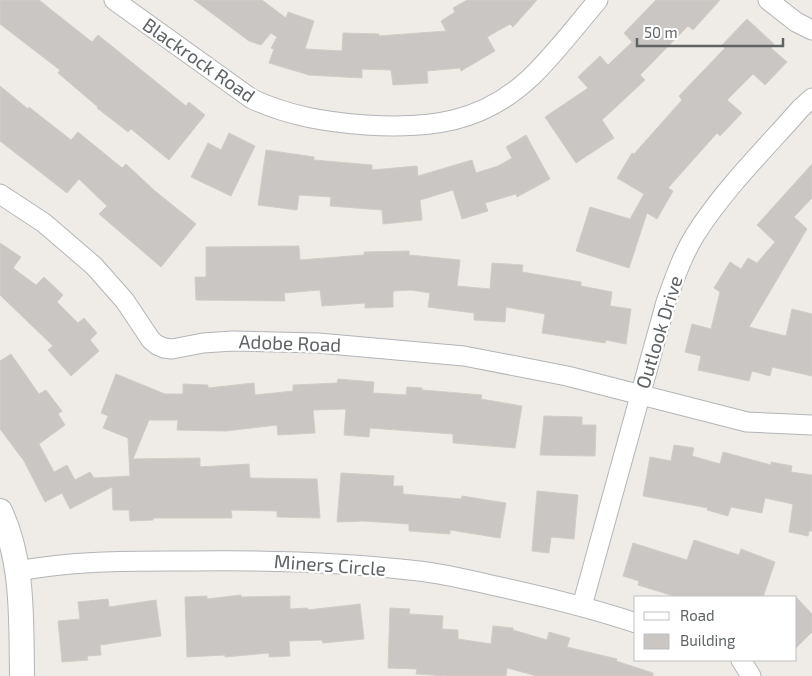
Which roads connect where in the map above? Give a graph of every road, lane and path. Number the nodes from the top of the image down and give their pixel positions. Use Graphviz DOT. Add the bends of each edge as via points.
graph roads {
  1 [pos="114,0"];
  2 [pos="598,0"];
  3 [pos="768,0"];
  4 [pos="812,30"];
  5 [pos="812,98"];
  6 [pos="0,194"];
  7 [pos="640,394"];
  8 [pos="812,425"];
  9 [pos="0,510"];
  10 [pos="18,571"];
  11 [pos="582,606"];
  12 [pos="634,622"];
  13 [pos="742,661"];
  14 [pos="22,676"];
  15 [pos="751,676"];
  1 -- 2 [label="street, Blackrock Road" via="252,99 269,107 317,120 401,127 452,121 494,105 531,77"];
  3 -- 4 [label="street"];
  5 -- 7 [label="street, Outlook Drive" via="719,201 694,237 666,302"];
  6 -- 7 [label="street, Adobe Road" via="44,222 94,266 125,300 151,340 164,348 233,341 396,349 539,369"];
  7 -- 8 [label="street, Adobe Road" via="748,422"];
  7 -- 11 [label="street, Outlook Drive"];
  9 -- 10 [label="street"];
  10 -- 11 [label="street, Miners Circle" via="104,561 314,562 421,571"];
  10 -- 14 [label="street"];
  11 -- 12 [label="street, Miners Circle"];
  13 -- 15 [label="street"];
}
